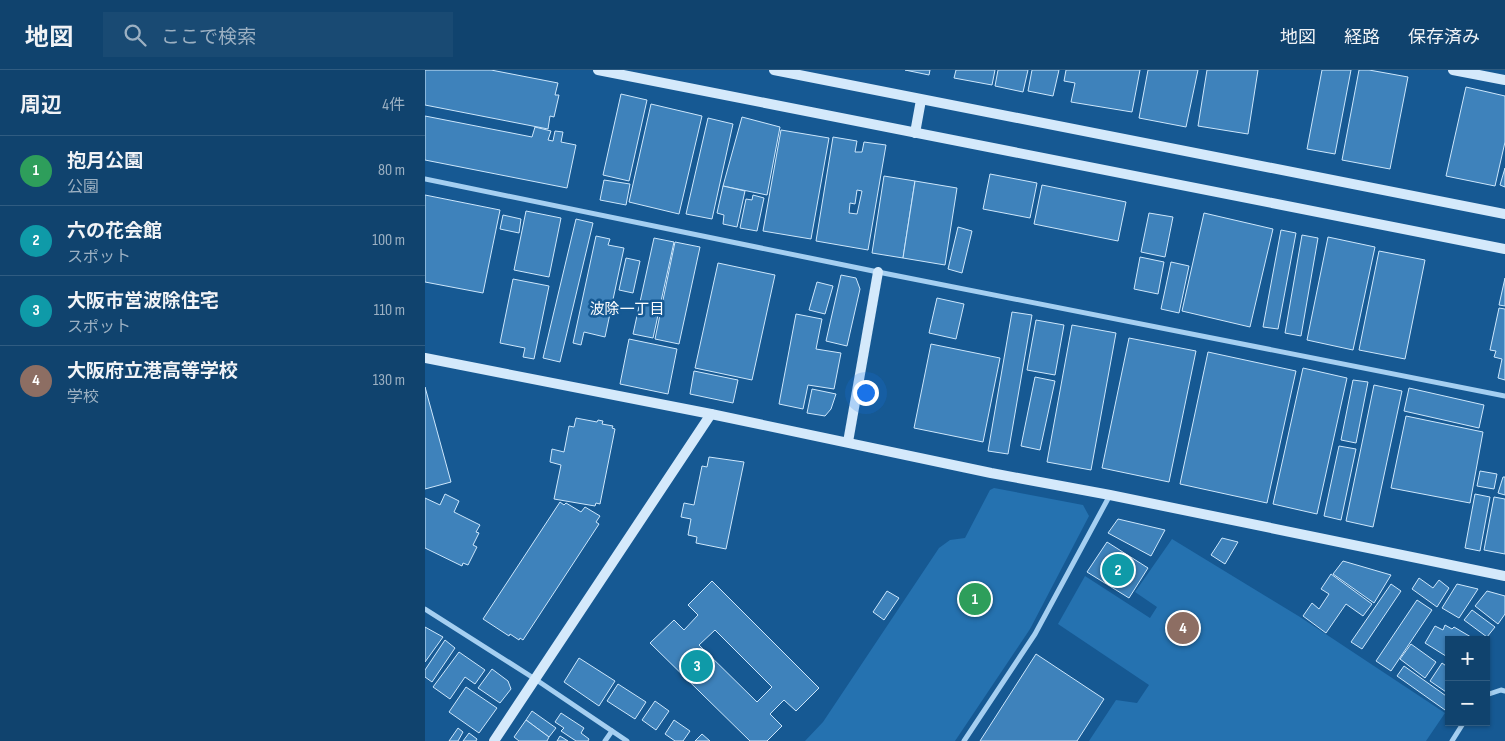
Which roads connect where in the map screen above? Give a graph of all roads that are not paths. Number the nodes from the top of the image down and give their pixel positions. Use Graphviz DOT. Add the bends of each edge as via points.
graph roads {
  1 [pos="598,70"];
  2 [pos="774,70"];
  3 [pos="1453,70"];
  4 [pos="1505,80"];
  5 [pos="921,100"];
  6 [pos="915,133"];
  7 [pos="425,179"];
  8 [pos="1505,214"];
  9 [pos="1505,249"];
  10 [pos="878,272"];
  11 [pos="425,358"];
  12 [pos="1505,396"];
  13 [pos="711,414"];
  14 [pos="848,442"];
  15 [pos="1110,495"];
  16 [pos="1505,576"];
  17 [pos="425,609"];
  18 [pos="535,679"];
  19 [pos="1505,691"];
  20 [pos="1490,694"];
  21 [pos="1461,726"];
  22 [pos="612,731"];
  23 [pos="494,741"];
  24 [pos="605,741"];
  25 [pos="627,741"];
  26 [pos="965,741"];
  27 [pos="1452,741"];
  1 -- 6 [label="street"];
  2 -- 5 [label="street"];
  3 -- 4 [label="street"];
  5 -- 6 [label="street"];
  5 -- 8 [label="street"];
  6 -- 9 [label="street"];
  7 -- 10 [label="street"];
  10 -- 12 [label="street"];
  10 -- 14 [label="street"];
  11 -- 13 [label="street"];
  13 -- 14 [label="street"];
  13 -- 18 [label="street"];
  14 -- 15 [label="street"];
  15 -- 16 [label="street"];
  15 -- 26 [label="street" via="1035,634"];
  17 -- 18 [label="street"];
  18 -- 22 [label="street"];
  18 -- 23 [label="street"];
  19 -- 20 [label="street"];
  21 -- 27 [label="street"];
  22 -- 24 [label="street"];
  22 -- 25 [label="street"];
}
